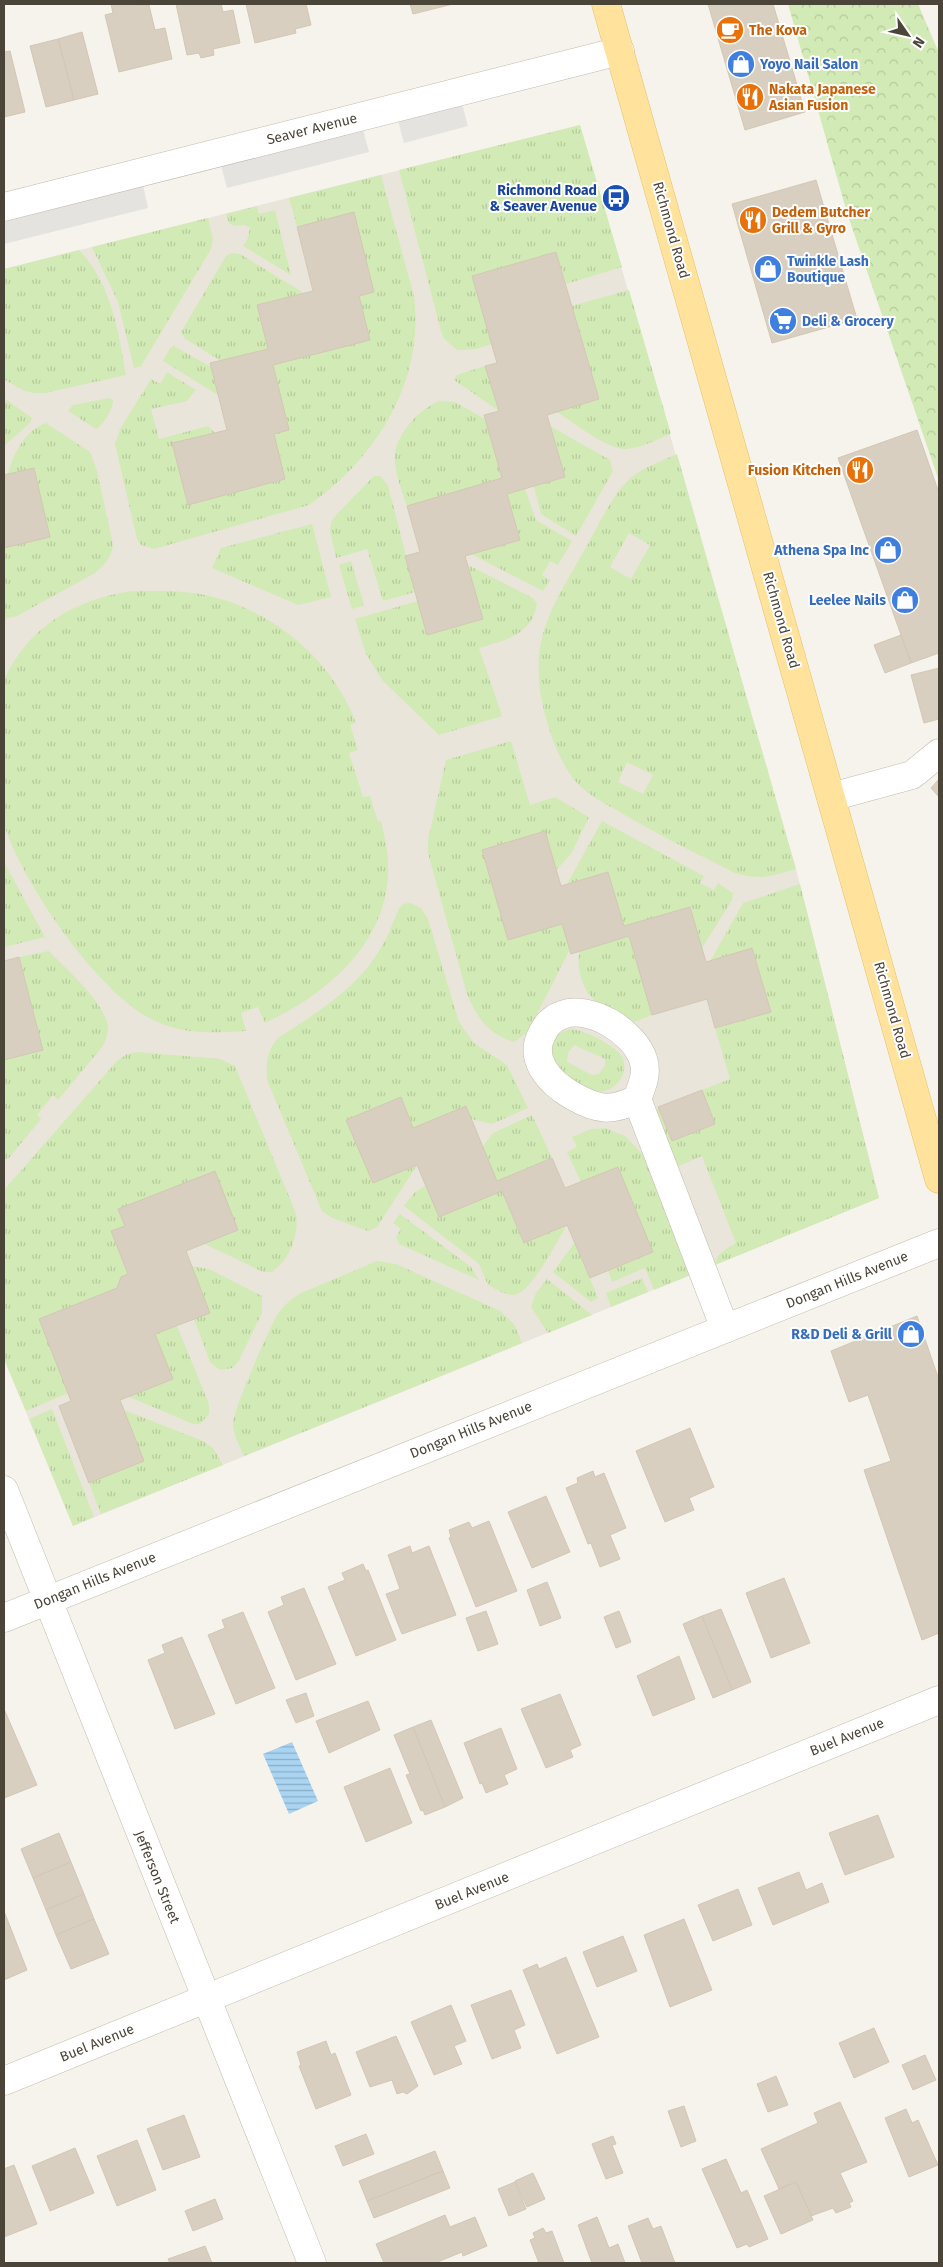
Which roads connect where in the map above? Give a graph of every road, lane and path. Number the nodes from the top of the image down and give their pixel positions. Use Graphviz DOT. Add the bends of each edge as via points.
graph roads {
  1 [pos="606,4"];
  2 [pos="620,51"];
  3 [pos="4,207"];
  4 [pos="939,753"];
  5 [pos="831,797"];
  6 [pos="637,1099"];
  7 [pos="939,1179"];
  8 [pos="939,1243"];
  9 [pos="725,1329"];
  10 [pos="4,1490"];
  11 [pos="47,1601"];
  12 [pos="4,1618"];
  13 [pos="939,1700"];
  14 [pos="207,1999"];
  15 [pos="4,2081"];
  16 [pos="312,2263"];
  1 -- 2 [label="main road, Richmond Road"];
  2 -- 3 [label="street, Seaver Avenue"];
  2 -- 5 [label="main road, Richmond Road"];
  4 -- 5 [label="street" via="912,775"];
  5 -- 7 [label="main road, Richmond Road"];
  6 -- 9 [label="street"];
  8 -- 9 [label="street, Dongan Hills Avenue"];
  9 -- 11 [label="street, Dongan Hills Avenue"];
  10 -- 11 [label="street, Jefferson Street"];
  11 -- 12 [label="street, Dongan Hills Avenue"];
  11 -- 14 [label="street, Jefferson Street"];
  13 -- 14 [label="street, Buel Avenue"];
  14 -- 15 [label="street, Buel Avenue"];
  14 -- 16 [label="street, Jefferson Street"];
}
